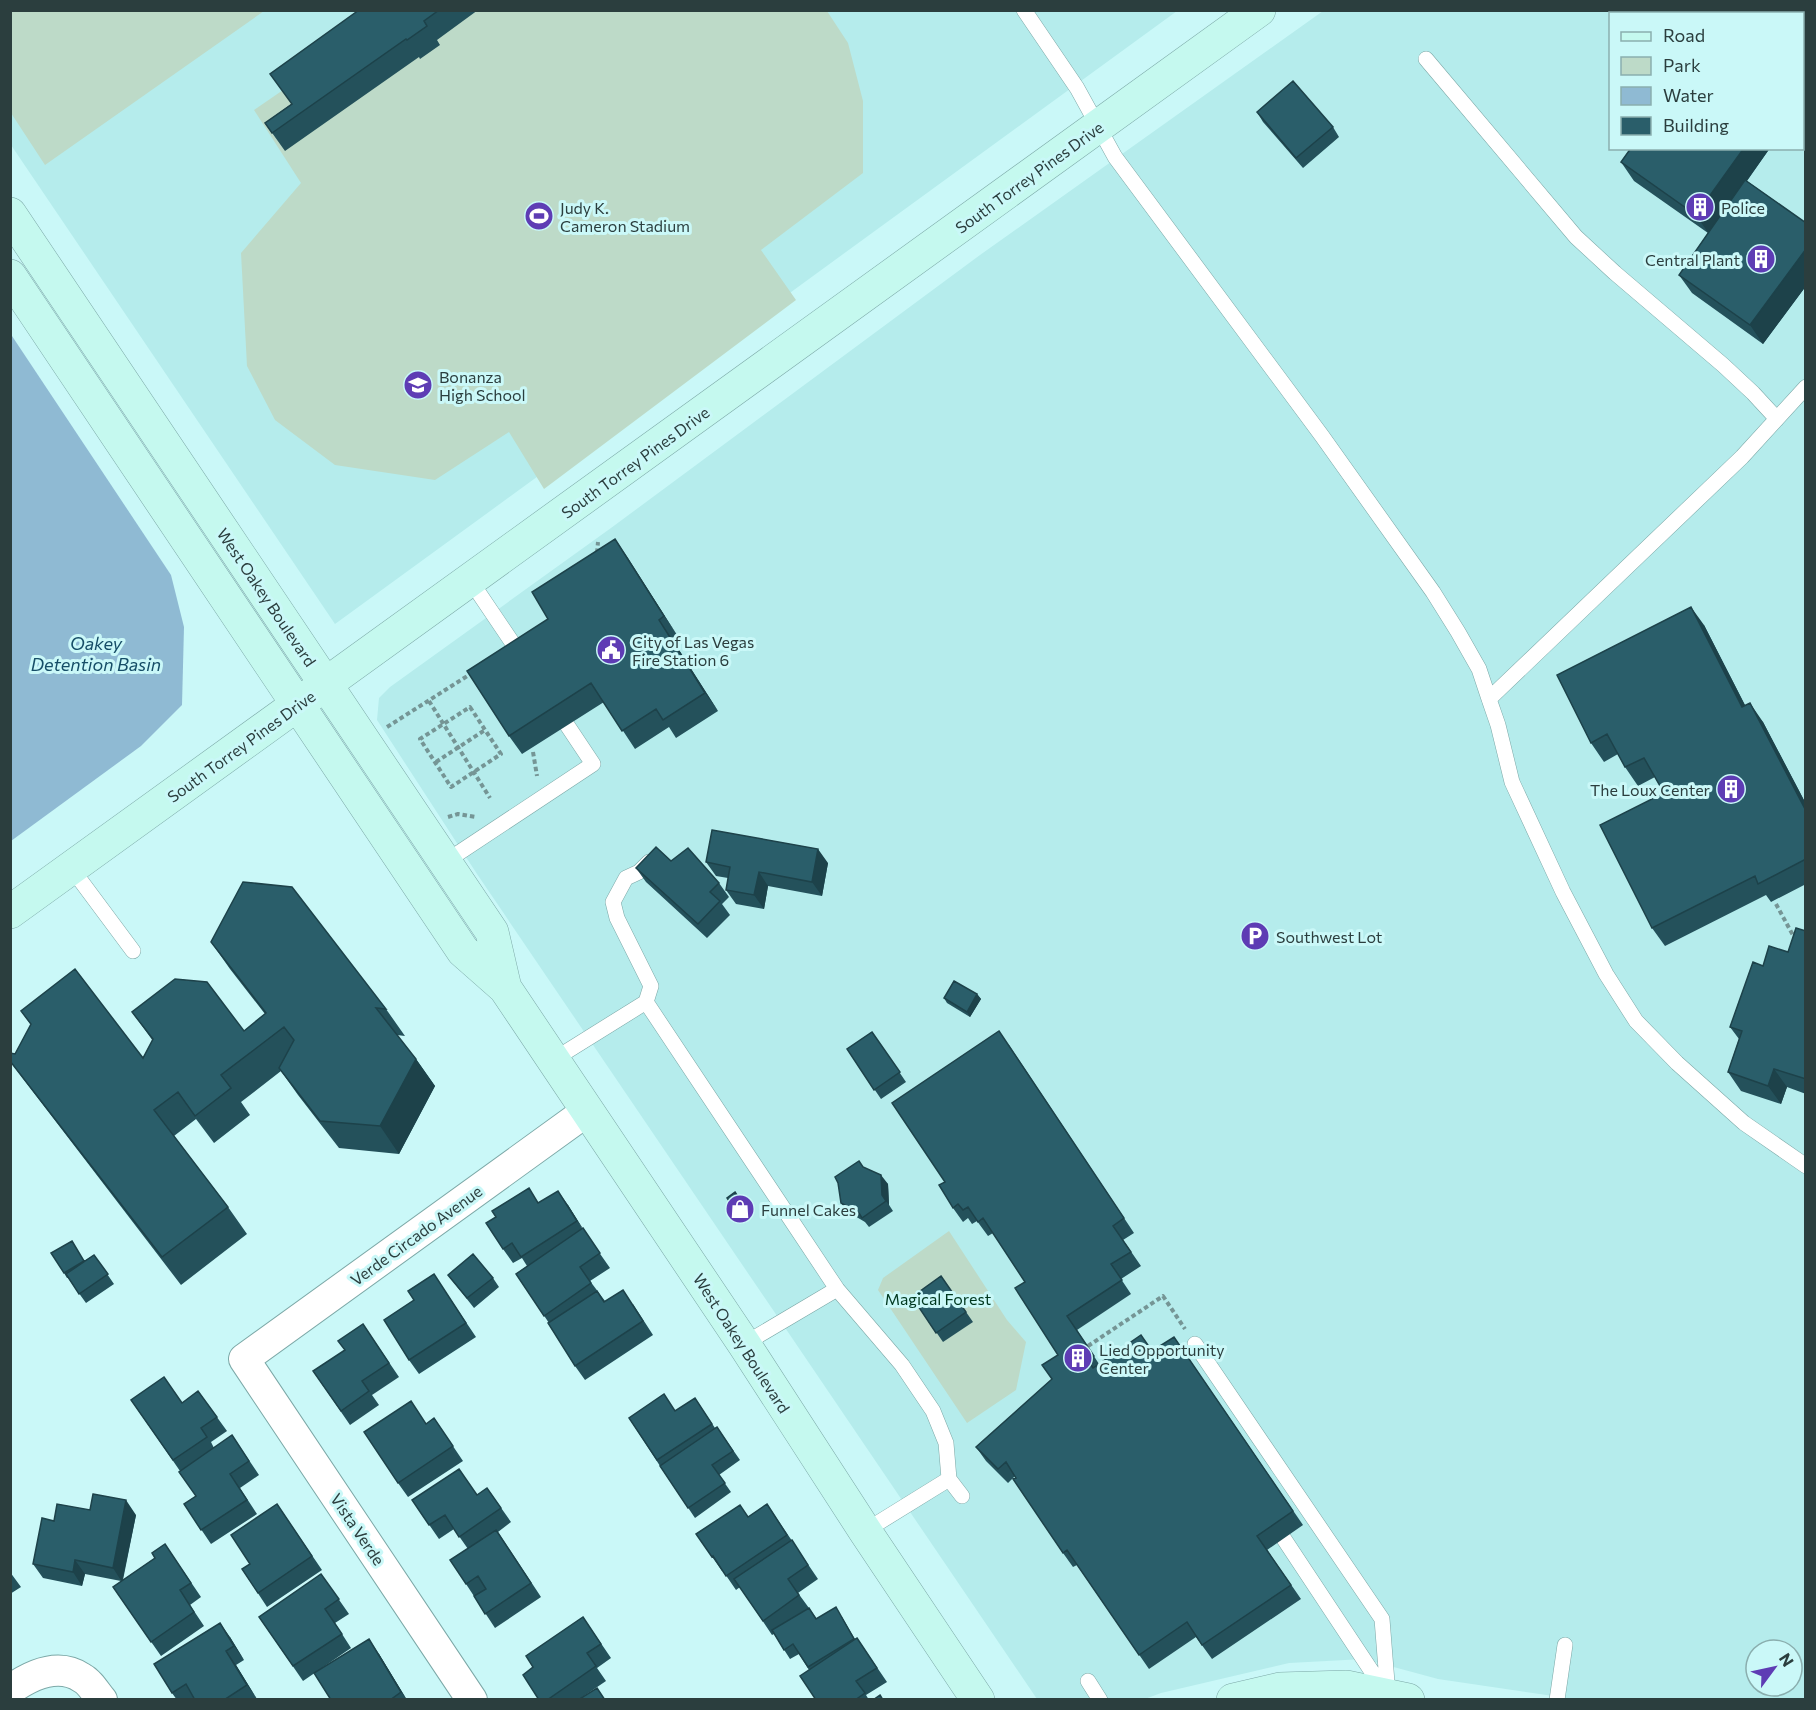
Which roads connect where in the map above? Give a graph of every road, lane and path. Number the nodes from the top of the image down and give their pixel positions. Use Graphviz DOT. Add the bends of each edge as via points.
graph roads {
  1 [pos="1024,10"];
  2 [pos="1259,10"];
  3 [pos="1426,59"];
  4 [pos="1098,127"];
  5 [pos="10,214"];
  6 [pos="10,276"];
  7 [pos="1806,387"];
  8 [pos="1777,419"];
  9 [pos="598,542"];
  10 [pos="597,554"];
  11 [pos="470,580"];
  12 [pos="524,661"];
  13 [pos="477,670"];
  14 [pos="327,685"];
  15 [pos="1490,699"];
  16 [pos="429,701"];
  17 [pos="298,705"];
  18 [pos="444,724"];
  19 [pos="567,725"];
  20 [pos="387,727"];
  21 [pos="485,730"];
  22 [pos="459,747"];
  23 [pos="533,752"];
  24 [pos="435,762"];
  25 [pos="474,771"];
  26 [pos="534,781"];
  27 [pos="490,798"];
  28 [pos="447,817"];
  29 [pos="483,817"];
  30 [pos="445,862"];
  31 [pos="649,862"];
  32 [pos="72,869"];
  33 [pos="416,882"];
  34 [pos="1776,904"];
  35 [pos="10,912"];
  36 [pos="1798,945"];
  37 [pos="133,951"];
  38 [pos="505,988"];
  39 [pos="646,1002"];
  40 [pos="553,1060"];
  41 [pos="587,1111"];
  42 [pos="1806,1166"];
  43 [pos="837,1289"];
  44 [pos="744,1344"];
  45 [pos="1196,1344"];
  46 [pos="1088,1346"];
  47 [pos="244,1359"];
  48 [pos="949,1479"];
  49 [pos="962,1496"];
  50 [pos="865,1531"];
  51 [pos="1284,1539"];
  52 [pos="1565,1645"];
  53 [pos="1088,1681"];
  54 [pos="10,1690"];
  55 [pos="1394,1698"];
  56 [pos="102,1700"];
  57 [pos="472,1700"];
  58 [pos="978,1700"];
  59 [pos="1100,1700"];
  60 [pos="1233,1700"];
  61 [pos="1557,1700"];
  1 -- 4 [label="lane" via="1077,88"];
  2 -- 4 [label="main road, South Torrey Pines Drive"];
  3 -- 8 [label="lane" via="1576,237 1723,365"];
  4 -- 11 [label="main road, South Torrey Pines Drive"];
  4 -- 15 [label="lane" via="1115,157 1322,435 1433,592 1479,669"];
  5 -- 14 [label="main road, West Oakey Boulevard"];
  6 -- 17 [label="main road, West Oakey Boulevard"];
  7 -- 8 [label="lane"];
  8 -- 15 [label="lane"];
  9 -- 10 [label="path"];
  11 -- 12 [label="lane"];
  11 -- 14 [label="main road, South Torrey Pines Drive"];
  13 -- 16 [label="path"];
  14 -- 17 [label="main road, South Torrey Pines Drive"];
  14 -- 30 [label="main road, West Oakey Boulevard"];
  15 -- 42 [label="lane" via="1512,782 1563,892 1636,1022 1744,1123"];
  16 -- 18 [label="path"];
  16 -- 20 [label="path"];
  17 -- 32 [label="main road, South Torrey Pines Drive"];
  17 -- 33 [label="main road, West Oakey Boulevard"];
  18 -- 21 [label="path" via="470,707"];
  18 -- 22 [label="path"];
  18 -- 24 [label="path" via="420,739"];
  19 -- 30 [label="lane" via="593,764"];
  21 -- 22 [label="path"];
  21 -- 25 [label="path" via="501,754"];
  22 -- 24 [label="path"];
  22 -- 25 [label="path"];
  23 -- 26 [label="path" via="538,774"];
  24 -- 25 [label="path" via="451,787"];
  25 -- 27 [label="path"];
  28 -- 29 [label="path"];
  30 -- 33 [label="main road"];
  30 -- 38 [label="main road, West Oakey Boulevard" via="492,932"];
  31 -- 39 [label="lane" via="626,878 613,902 651,986"];
  32 -- 35 [label="main road, South Torrey Pines Drive"];
  32 -- 37 [label="lane"];
  33 -- 38 [label="main road, West Oakey Boulevard" via="463,951"];
  34 -- 36 [label="path"];
  38 -- 40 [label="main road, West Oakey Boulevard"];
  39 -- 40 [label="lane"];
  39 -- 43 [label="lane"];
  40 -- 41 [label="main road, West Oakey Boulevard"];
  41 -- 44 [label="main road, West Oakey Boulevard"];
  41 -- 47 [label="street, Verde Circado Avenue"];
  43 -- 44 [label="lane"];
  43 -- 48 [label="lane" via="902,1365 933,1411 946,1443"];
  44 -- 50 [label="main road, West Oakey Boulevard"];
  45 -- 46 [label="path" via="1163,1296"];
  45 -- 55 [label="lane" via="1382,1620"];
  47 -- 57 [label="street, Vista Verde"];
  48 -- 49 [label="lane"];
  48 -- 50 [label="lane"];
  50 -- 58 [label="main road, West Oakey Boulevard"];
  51 -- 55 [label="lane"];
  52 -- 61 [label="lane"];
  53 -- 59 [label="lane"];
  54 -- 56 [label="street" via="27,1678 54,1670 83,1678"];
  55 -- 60 [label="main road" via="1346,1687 1280,1689"];
}
